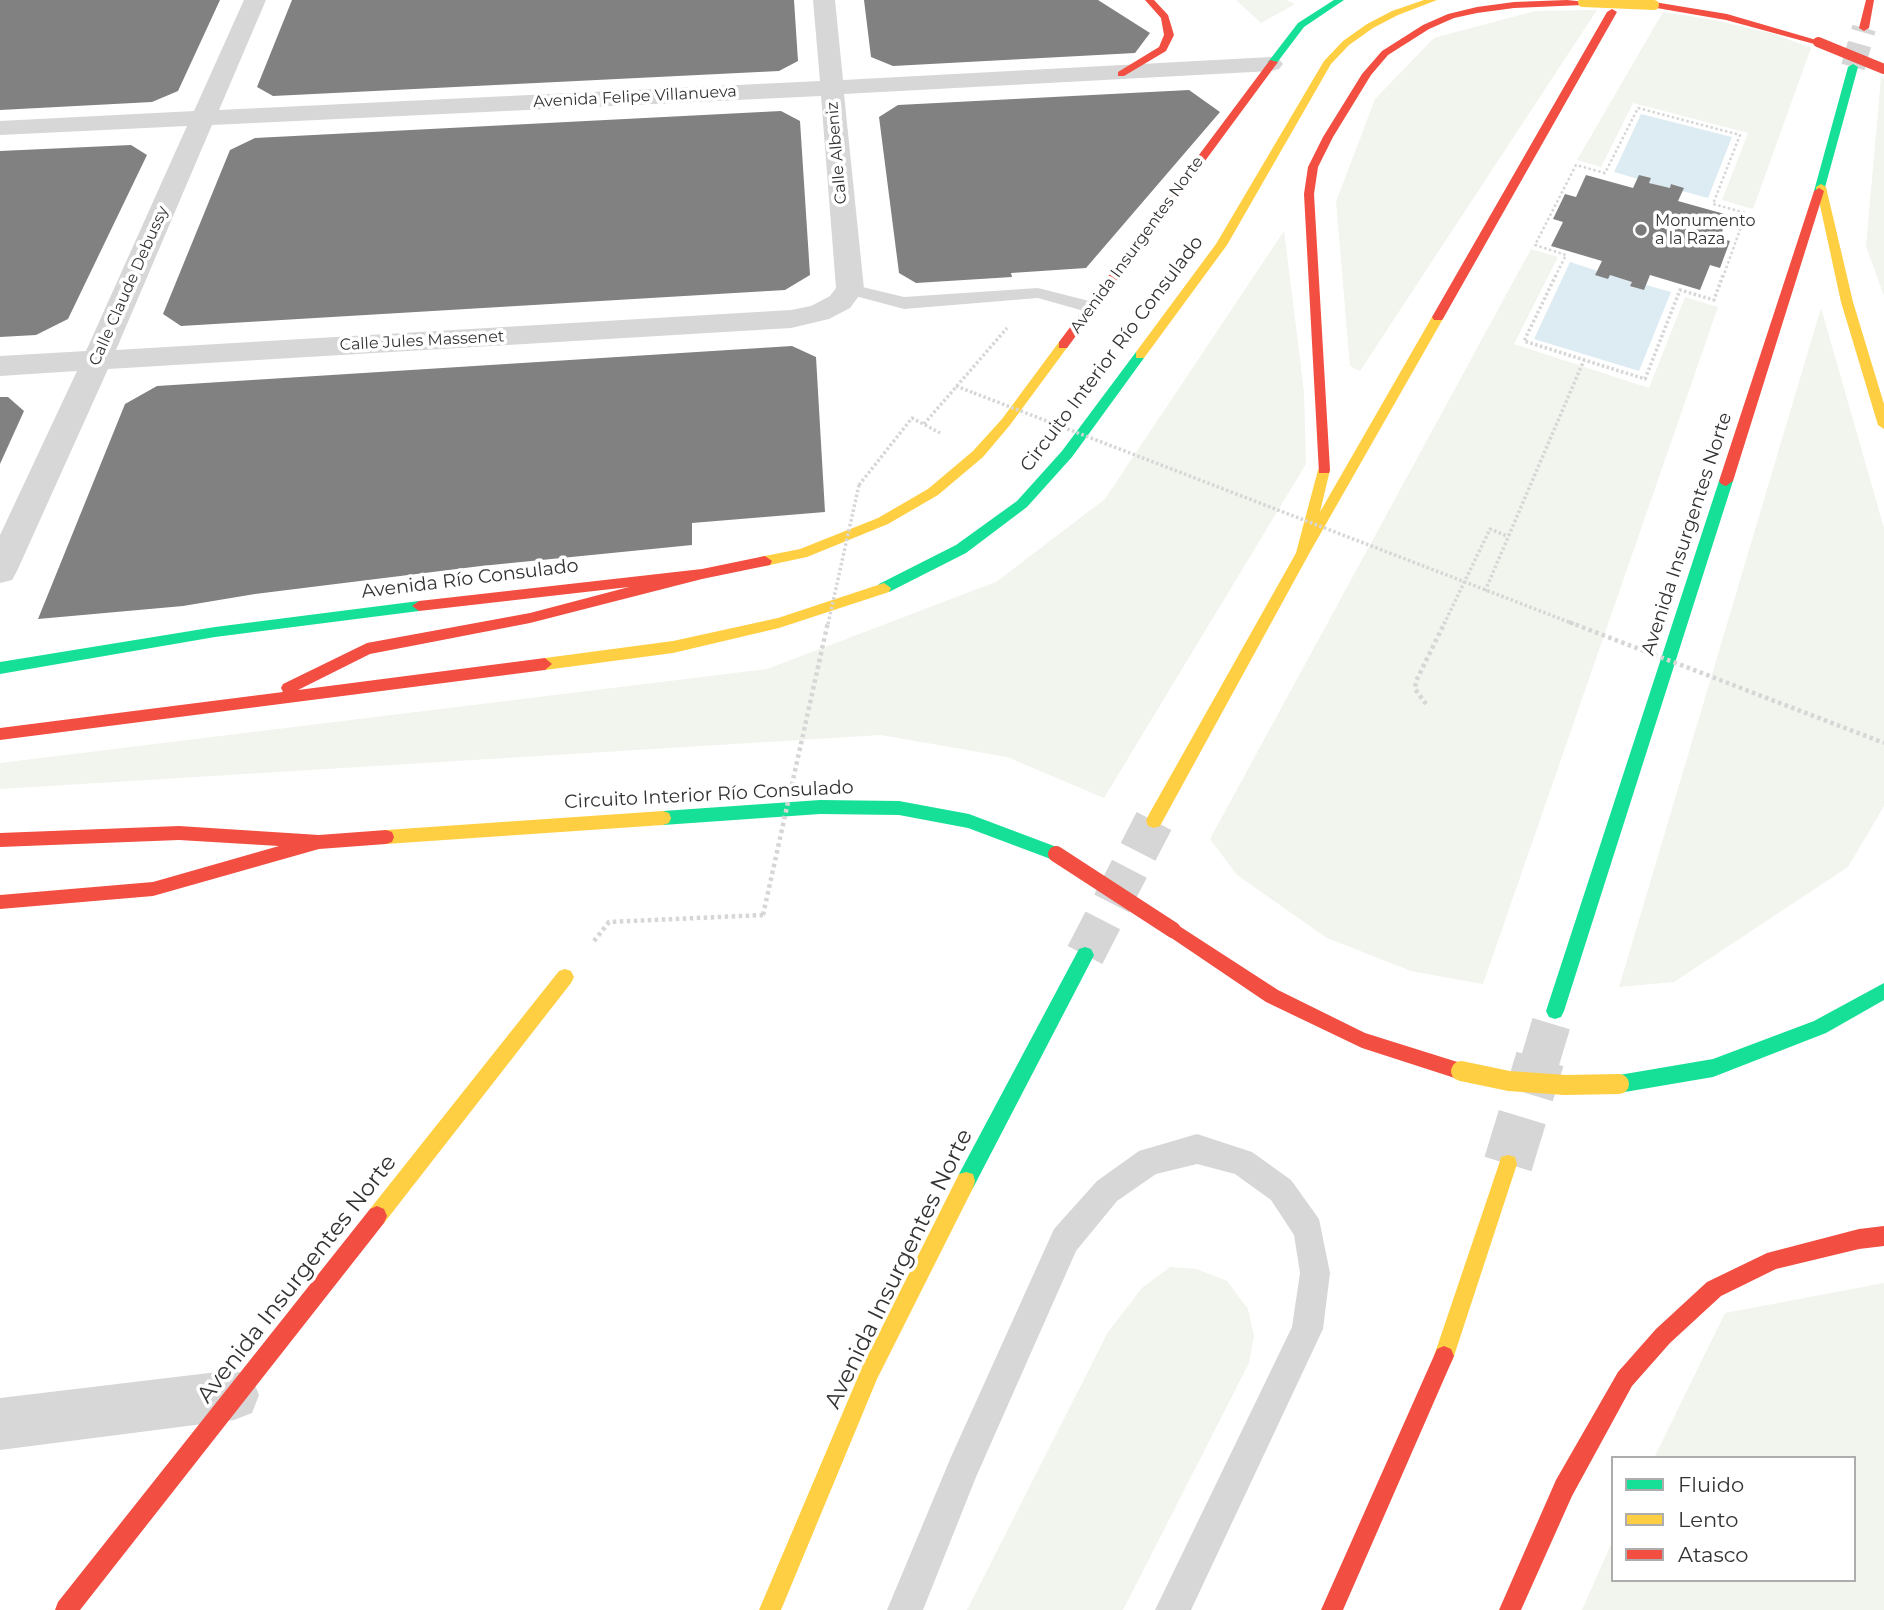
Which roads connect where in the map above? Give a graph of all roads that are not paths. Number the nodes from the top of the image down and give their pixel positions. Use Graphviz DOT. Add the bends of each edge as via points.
graph roads {
  1 [pos="255,0"];
  2 [pos="824,0"];
  3 [pos="1149,0"];
  4 [pos="1340,0"];
  5 [pos="1721,0"];
  6 [pos="1870,0"];
  7 [pos="1428,1"];
  8 [pos="1752,7"];
  9 [pos="1612,12"];
  10 [pos="1864,28"];
  11 [pos="1845,35"];
  12 [pos="1871,44"];
  13 [pos="1271,64"];
  14 [pos="1853,67"];
  15 [pos="1884,69"];
  16 [pos="1121,74"];
  17 [pos="832,87"];
  18 [pos="202,118"];
  19 [pos="0,128"];
  20 [pos="1821,186"];
  21 [pos="845,296"];
  22 [pos="1091,307"];
  23 [pos="97,360"];
  24 [pos="0,366"];
  25 [pos="1884,425"];
  26 [pos="933,492"];
  27 [pos="1303,553"];
  28 [pos="0,571"];
  29 [pos="702,574"];
  30 [pos="0,668"];
  31 [pos="260,702"];
  32 [pos="0,734"];
  33 [pos="1154,821"];
  34 [pos="0,840"];
  35 [pos="319,842"];
  36 [pos="0,902"];
  37 [pos="1085,955"];
  38 [pos="565,977"];
  39 [pos="1884,991"];
  40 [pos="1555,1011"];
  41 [pos="1508,1164"];
  42 [pos="1884,1236"];
  43 [pos="234,1395"];
  44 [pos="0,1424"];
  45 [pos="66,1610"];
  46 [pos="770,1610"];
  47 [pos="905,1610"];
  48 [pos="1173,1610"];
  49 [pos="1332,1610"];
  50 [pos="1510,1610"];
  1 -- 18 [label="street, Calle Claude Debussy"];
  2 -- 17 [label="street, Calle Albeniz"];
  3 -- 16 [label="main road" via="1165,17 1169,35 1163,49 1150,60"];
  4 -- 13 [label="main road, Avenida Insurgentes Norte" via="1301,25"];
  5 -- 8 [label="main road"];
  6 -- 10 [label="main road"];
  7 -- 31 [label="main road, Circuito Interior Río Consulado" via="1370,26 1327,64 1221,245 1067,454 1022,504 961,549 871,592 779,623 673,647"];
  9 -- 27 [label="main road"];
  11 -- 12 [label="main road"];
  13 -- 16 [label="street, Avenida Felipe Villanueva"];
  13 -- 22 [label="main road, Avenida Insurgentes Norte"];
  14 -- 20 [label="main road, Avenida Insurgentes Norte"];
  15 -- 27 [label="main road, bridge" via="1818,31 1654,5 1583,2 1514,5 1451,16 1385,53 1367,74 1313,167 1309,194 1324,469"];
  16 -- 17 [label="street, Avenida Felipe Villanueva"];
  17 -- 18 [label="street, Avenida Felipe Villanueva"];
  17 -- 21 [label="street, Calle Albeniz"];
  18 -- 19 [label="street, Avenida Felipe Villanueva"];
  18 -- 23 [label="street, Calle Claude Debussy"];
  20 -- 25 [label="main road" via="1847,302"];
  20 -- 40 [label="main road, Avenida Insurgentes Norte"];
  21 -- 22 [label="lane" via="904,303 1038,293"];
  21 -- 23 [label="street, Calle Jules Massenet" via="819,313 791,319"];
  22 -- 26 [label="main road, Avenida Insurgentes Norte" via="1006,422 978,454"];
  23 -- 24 [label="street, Calle Jules Massenet"];
  23 -- 28 [label="street, Calle Claude Debussy"];
  26 -- 29 [label="main road, Avenida Río Consulado" via="883,521 802,552"];
  27 -- 33 [label="main road"];
  29 -- 30 [label="main road, Avenida Río Consulado" via="215,632"];
  29 -- 31 [label="main road" via="530,618 367,649"];
  31 -- 32 [label="main road, Circuito Interior Río Consulado"];
  34 -- 35 [label="main road, Circuito Interior Río Consulado" via="179,833"];
  35 -- 36 [label="main road" via="153,888"];
  35 -- 39 [label="main road, Circuito Interior Río Consulado, bridge" via="833,807 899,808 969,821 1056,854 1272,996 1362,1040 1509,1081 1619,1084 1713,1068 1820,1027"];
  37 -- 46 [label="main road, Avenida Insurgentes Norte" via="870,1372"];
  38 -- 43 [label="main road, Avenida Insurgentes Norte"];
  41 -- 49 [label="main road" via="1449,1344"];
  42 -- 50 [label="main road" via="1773,1260 1714,1289 1663,1336 1625,1379 1564,1488"];
  43 -- 44 [label="street"];
  43 -- 45 [label="main road, Avenida Insurgentes Norte"];
  47 -- 48 [label="lane" via="962,1469 1066,1240 1107,1191 1149,1161 1198,1149 1242,1162 1281,1190 1308,1230 1315,1272 1307,1329"];
}
